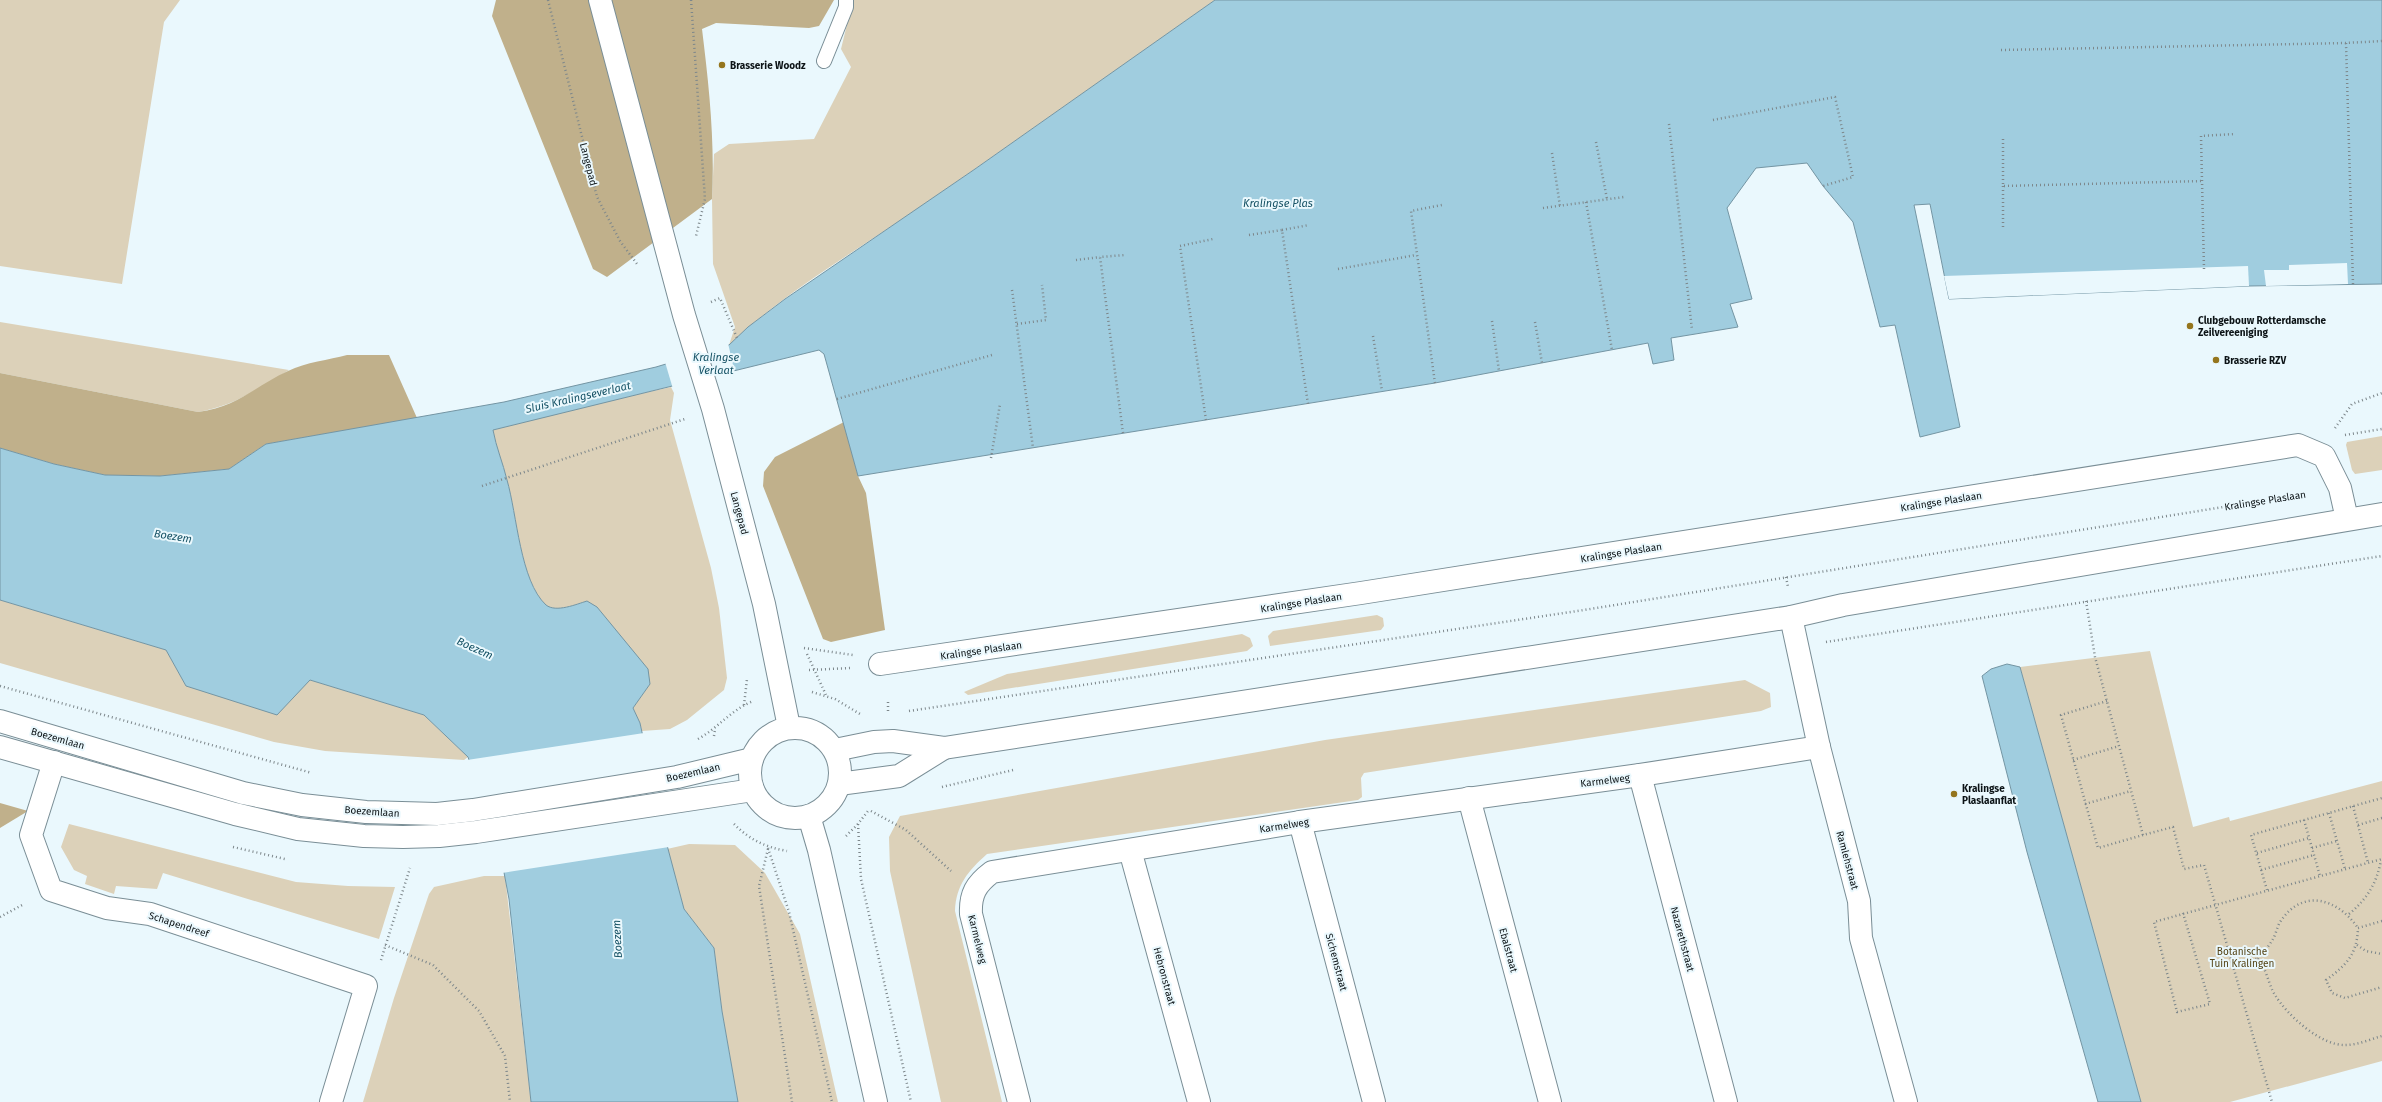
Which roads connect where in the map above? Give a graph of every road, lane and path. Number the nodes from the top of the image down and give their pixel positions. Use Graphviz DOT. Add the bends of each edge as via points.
graph roads {
  1 [pos="548,0"];
  2 [pos="600,0"];
  3 [pos="691,0"];
  4 [pos="846,0"];
  5 [pos="2382,41"];
  6 [pos="2346,43"];
  7 [pos="2001,50"];
  8 [pos="824,61"];
  9 [pos="1713,120"];
  10 [pos="1669,124"];
  11 [pos="2235,134"];
  12 [pos="2003,139"];
  13 [pos="1596,142"];
  14 [pos="1552,153"];
  15 [pos="2203,181"];
  16 [pos="1823,186"];
  17 [pos="2003,186"];
  18 [pos="1624,196"];
  19 [pos="1606,199"];
  20 [pos="1586,202"];
  21 [pos="1442,205"];
  22 [pos="1560,206"];
  23 [pos="1544,208"];
  24 [pos="1309,225"];
  25 [pos="2003,227"];
  26 [pos="1282,230"];
  27 [pos="1249,235"];
  28 [pos="1213,239"];
  29 [pos="694,243"];
  30 [pos="1125,255"];
  31 [pos="1416,255"];
  32 [pos="1100,257"];
  33 [pos="1076,260"];
  34 [pos="641,269"];
  35 [pos="1338,269"];
  36 [pos="2204,269"];
  37 [pos="2352,284"];
  38 [pos="1042,285"];
  39 [pos="1012,290"];
  40 [pos="720,298"];
  41 [pos="1492,321"];
  42 [pos="1535,322"];
  43 [pos="1017,324"];
  44 [pos="1692,330"];
  45 [pos="1373,336"];
  46 [pos="737,338"];
  47 [pos="1612,350"];
  48 [pos="992,355"];
  49 [pos="1542,363"];
  50 [pos="1499,371"];
  51 [pos="1435,383"];
  52 [pos="1382,391"];
  53 [pos="2382,393"];
  54 [pos="837,399"];
  55 [pos="1000,404"];
  56 [pos="1308,404"];
  57 [pos="713,409"];
  58 [pos="1206,420"];
  59 [pos="2382,429"];
  60 [pos="1123,433"];
  61 [pos="2323,444"];
  62 [pos="1034,448"];
  63 [pos="991,458"];
  64 [pos="482,486"];
  65 [pos="2340,488"];
  66 [pos="2382,514"];
  67 [pos="2348,519"];
  68 [pos="2086,601"];
  69 [pos="1791,617"];
  70 [pos="804,648"];
  71 [pos="880,664"];
  72 [pos="858,667"];
  73 [pos="833,670"];
  74 [pos="747,677"];
  75 [pos="0,686"];
  76 [pos="826,695"];
  77 [pos="2107,701"];
  78 [pos="902,712"];
  79 [pos="895,713"];
  80 [pos="868,714"];
  81 [pos="881,714"];
  82 [pos="0,721"];
  83 [pos="789,727"];
  84 [pos="714,729"];
  85 [pos="2119,746"];
  86 [pos="0,747"];
  87 [pos="1819,747"];
  88 [pos="944,748"];
  89 [pos="835,750"];
  90 [pos="752,759"];
  91 [pos="2073,760"];
  92 [pos="54,762"];
  93 [pos="316,774"];
  94 [pos="1640,775"];
  95 [pos="840,784"];
  96 [pos="753,790"];
  97 [pos="2131,791"];
  98 [pos="1469,798"];
  99 [pos="2382,798"];
  100 [pos="2086,804"];
  101 [pos="2353,806"];
  102 [pos="869,810"];
  103 [pos="2329,813"];
  104 [pos="809,816"];
  105 [pos="2382,818"];
  106 [pos="2304,820"];
  107 [pos="1300,822"];
  108 [pos="858,824"];
  109 [pos="2358,825"];
  110 [pos="2143,835"];
  111 [pos="2309,838"];
  112 [pos="2337,841"];
  113 [pos="2312,848"];
  114 [pos="1130,850"];
  115 [pos="2257,853"];
  116 [pos="2314,855"];
  117 [pos="2382,860"];
  118 [pos="2368,863"];
  119 [pos="411,866"];
  120 [pos="2345,869"];
  121 [pos="2261,870"];
  122 [pos="2320,876"];
  123 [pos="2267,890"];
  124 [pos="974,892"];
  125 [pos="2215,904"];
  126 [pos="2183,913"];
  127 [pos="2349,914"];
  128 [pos="2382,921"];
  129 [pos="2358,928"];
  130 [pos="385,945"];
  131 [pos="2357,946"];
  132 [pos="2382,954"];
  133 [pos="2258,959"];
  134 [pos="2232,964"];
  135 [pos="366,986"];
  136 [pos="2382,987"];
  137 [pos="2382,1036"];
  138 [pos="331,1102"];
  139 [pos="510,1102"];
  140 [pos="792,1102"];
  141 [pos="832,1102"];
  142 [pos="876,1102"];
  143 [pos="911,1102"];
  144 [pos="1019,1102"];
  145 [pos="1199,1102"];
  146 [pos="1374,1102"];
  147 [pos="1550,1102"];
  148 [pos="1726,1102"];
  149 [pos="1906,1102"];
  150 [pos="2272,1102"];
  1 -- 34 [label="path, Langepad" via="597,197 620,241"];
  2 -- 57 [label="street, Langepad" via="692,343"];
  3 -- 29 [label="path" via="705,199"];
  4 -- 8 [label="lane" via="846,7"];
  5 -- 6 [label="path"];
  6 -- 7 [label="path"];
  6 -- 37 [label="path"];
  9 -- 16 [label="path" via="1835,97 1853,177"];
  10 -- 44 [label="path"];
  11 -- 15 [label="path" via="2201,136"];
  12 -- 17 [label="path"];
  13 -- 19 [label="path"];
  14 -- 22 [label="path"];
  15 -- 17 [label="path"];
  15 -- 36 [label="path"];
  17 -- 25 [label="path"];
  18 -- 19 [label="path"];
  19 -- 20 [label="path"];
  20 -- 22 [label="path"];
  20 -- 47 [label="path"];
  21 -- 31 [label="path" via="1410,211"];
  22 -- 23 [label="path"];
  24 -- 26 [label="path"];
  26 -- 27 [label="path"];
  26 -- 56 [label="path"];
  28 -- 58 [label="path" via="1180,246"];
  30 -- 32 [label="path"];
  31 -- 35 [label="path"];
  31 -- 51 [label="path"];
  32 -- 33 [label="path"];
  32 -- 60 [label="path"];
  38 -- 43 [label="path" via="1046,320"];
  39 -- 43 [label="path"];
  40 -- 46 [label="path"];
  41 -- 50 [label="path"];
  42 -- 49 [label="path"];
  43 -- 62 [label="path"];
  45 -- 52 [label="path"];
  48 -- 54 [label="path"];
  53 -- 61 [label="path" via="2352,404"];
  55 -- 63 [label="path"];
  57 -- 64 [label="path"];
  57 -- 83 [label="street, Langepad" via="762,596 780,672"];
  59 -- 61 [label="path"];
  61 -- 65 [label="street" via="2324,456"];
  61 -- 71 [label="street, Kralingse Plaslaan" via="2298,445 1369,592"];
  65 -- 67 [label="street"];
  65 -- 78 [label="path, Kralingse Plaslaan" via="1592,609"];
  66 -- 67 [label="street"];
  67 -- 69 [label="street" via="1843,605"];
  68 -- 77 [label="path" via="2095,657"];
  69 -- 87 [label="street, Ramlehstraat"];
  69 -- 88 [label="street"];
  70 -- 71 [label="path" via="864,657"];
  72 -- 73 [label="path"];
  74 -- 84 [label="path" via="744,705"];
  75 -- 93 [label="path" via="300,772"];
  76 -- 80 [label="path" via="861,715"];
  77 -- 85 [label="path"];
  77 -- 91 [label="path" via="2061,715"];
  79 -- 81 [label="path"];
  82 -- 90 [label="street, Boezemlaan" via="243,792 302,805 409,814 473,810 677,777"];
  83 -- 89 [label="street" via="816,732"];
  83 -- 90 [label="street" via="766,737 757,747"];
  85 -- 91 [label="path"];
  85 -- 97 [label="path"];
  86 -- 92 [label="street"];
  87 -- 94 [label="street, Karmelweg"];
  87 -- 149 [label="street, Ramlehstraat" via="1859,901 1861,938"];
  88 -- 89 [label="street" via="893,741"];
  88 -- 95 [label="street" via="899,776"];
  89 -- 95 [label="street" via="840,766"];
  90 -- 96 [label="street" via="750,769"];
  91 -- 100 [label="path"];
  92 -- 96 [label="street" via="235,814 298,829 364,836 439,836 476,832"];
  92 -- 135 [label="street, Schapendreef" via="31,835 51,890 107,908 150,914"];
  94 -- 98 [label="street, Karmelweg"];
  94 -- 148 [label="street, Nazarethstraat"];
  95 -- 104 [label="street" via="828,804"];
  96 -- 104 [label="street" via="766,808 776,814 786,818"];
  97 -- 100 [label="path"];
  97 -- 110 [label="path"];
  98 -- 107 [label="street, Karmelweg"];
  98 -- 147 [label="street, Ebalstraat"];
  99 -- 101 [label="path"];
  100 -- 110 [label="path" via="2098,848"];
  101 -- 103 [label="path"];
  101 -- 109 [label="path"];
  102 -- 124 [label="path" via="906,830"];
  103 -- 106 [label="path"];
  103 -- 112 [label="path"];
  104 -- 142 [label="street"];
  105 -- 109 [label="path"];
  106 -- 111 [label="path"];
  106 -- 115 [label="path" via="2251,835"];
  107 -- 114 [label="street, Karmelweg"];
  107 -- 146 [label="street, Sichemstraat"];
  108 -- 143 [label="path" via="861,879"];
  109 -- 118 [label="path"];
  110 -- 125 [label="path" via="2173,828 2184,869 2204,865"];
  111 -- 113 [label="path"];
  111 -- 115 [label="path"];
  112 -- 113 [label="path"];
  112 -- 120 [label="path"];
  113 -- 116 [label="path"];
  114 -- 124 [label="street, Karmelweg" via="992,872 976,886"];
  114 -- 145 [label="street, Hebronstraat"];
  115 -- 121 [label="path"];
  116 -- 121 [label="path"];
  116 -- 122 [label="path"];
  117 -- 118 [label="path"];
  117 -- 127 [label="path" via="2378,876 2370,891"];
  118 -- 120 [label="path"];
  119 -- 130 [label="path"];
  120 -- 122 [label="path"];
  121 -- 123 [label="path"];
  122 -- 123 [label="path"];
  123 -- 125 [label="path"];
  124 -- 144 [label="street, Karmelweg" via="970,903 971,914"];
  125 -- 126 [label="path"];
  125 -- 134 [label="path"];
  126 -- 126 [label="path" via="2210,1004 2178,1012 2154,922"];
  127 -- 129 [label="path"];
  127 -- 133 [label="path" via="2315,899 2298,905 2280,921 2272,939"];
  128 -- 129 [label="path"];
  129 -- 131 [label="path"];
  130 -- 135 [label="path" via="378,969"];
  130 -- 139 [label="path" via="433,965 479,1011 505,1056"];
  131 -- 132 [label="path" via="2366,951"];
  131 -- 136 [label="path" via="2347,963 2326,980 2332,993 2345,998"];
  133 -- 134 [label="path"];
  133 -- 137 [label="path" via="2276,996 2307,1030 2328,1042 2346,1045"];
  134 -- 150 [label="path"];
  135 -- 138 [label="street"];
  140 -- 141 [label="path" via="759,886 768,848 789,912"];
}
